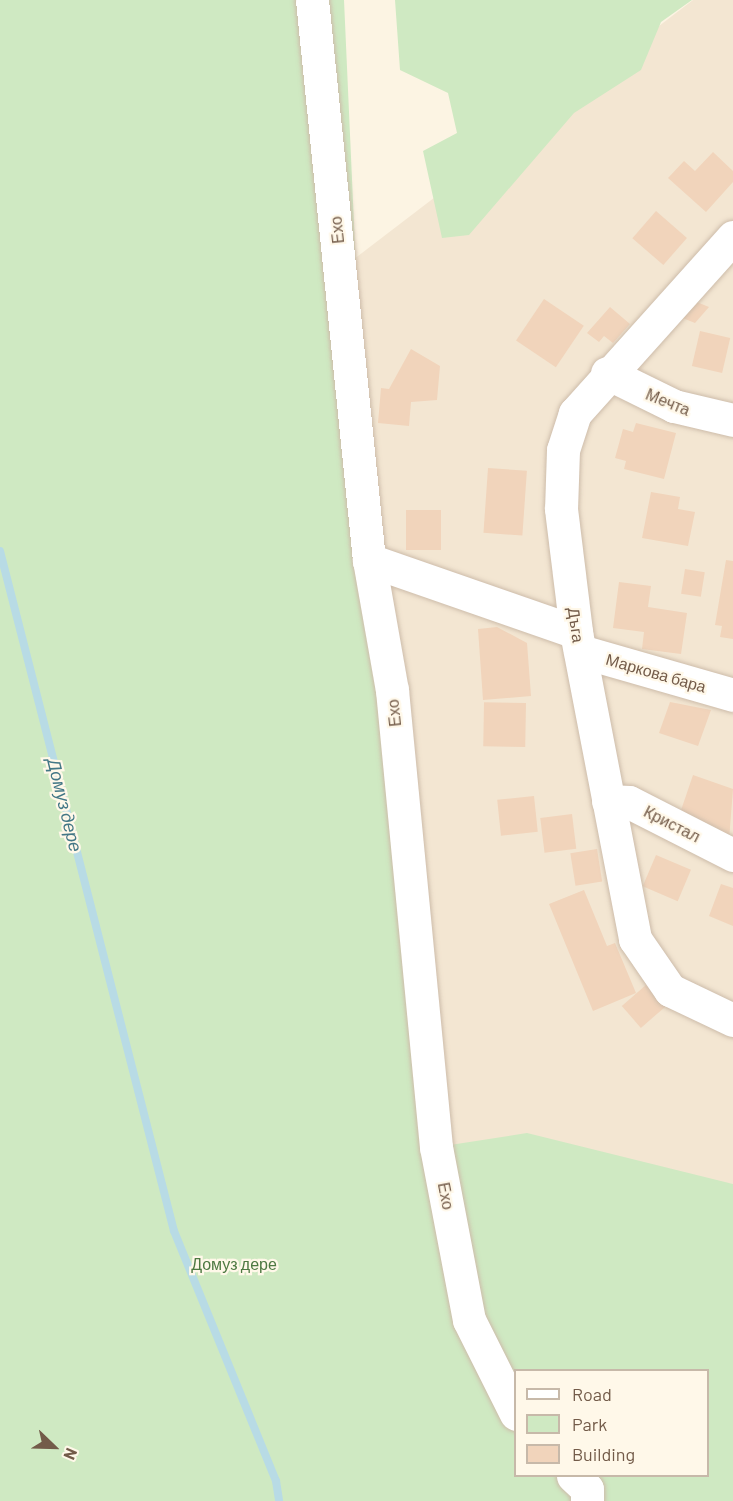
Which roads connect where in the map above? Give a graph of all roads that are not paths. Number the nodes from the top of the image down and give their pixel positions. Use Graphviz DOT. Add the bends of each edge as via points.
graph roads {
  1 [pos="312,0"];
  2 [pos="733,237"];
  3 [pos="606,373"];
  4 [pos="733,420"];
  5 [pos="369,560"];
  6 [pos="578,642"];
  7 [pos="733,695"];
  8 [pos="608,801"];
  9 [pos="733,855"];
  10 [pos="733,1020"];
  11 [pos="514,1410"];
  12 [pos="574,1477"];
  13 [pos="587,1501"];
  1 -- 5 [label="street, Ехо"];
  2 -- 3 [label="street, Дъга"];
  3 -- 4 [label="street, Мечта" via="674,406"];
  3 -- 6 [label="street, Дъга" via="575,413 563,450 561,509"];
  5 -- 6 [label="street, Маркова бара"];
  5 -- 11 [label="street, Ехо" via="392,690 436,1147 469,1320"];
  6 -- 7 [label="street, Маркова бара"];
  6 -- 8 [label="street, Дъга"];
  8 -- 9 [label="street, Кристал" via="629,802"];
  8 -- 10 [label="street, Дъга" via="628,918 648,963 670,990"];
  12 -- 13 [label="street" via="587,1490"];
}
